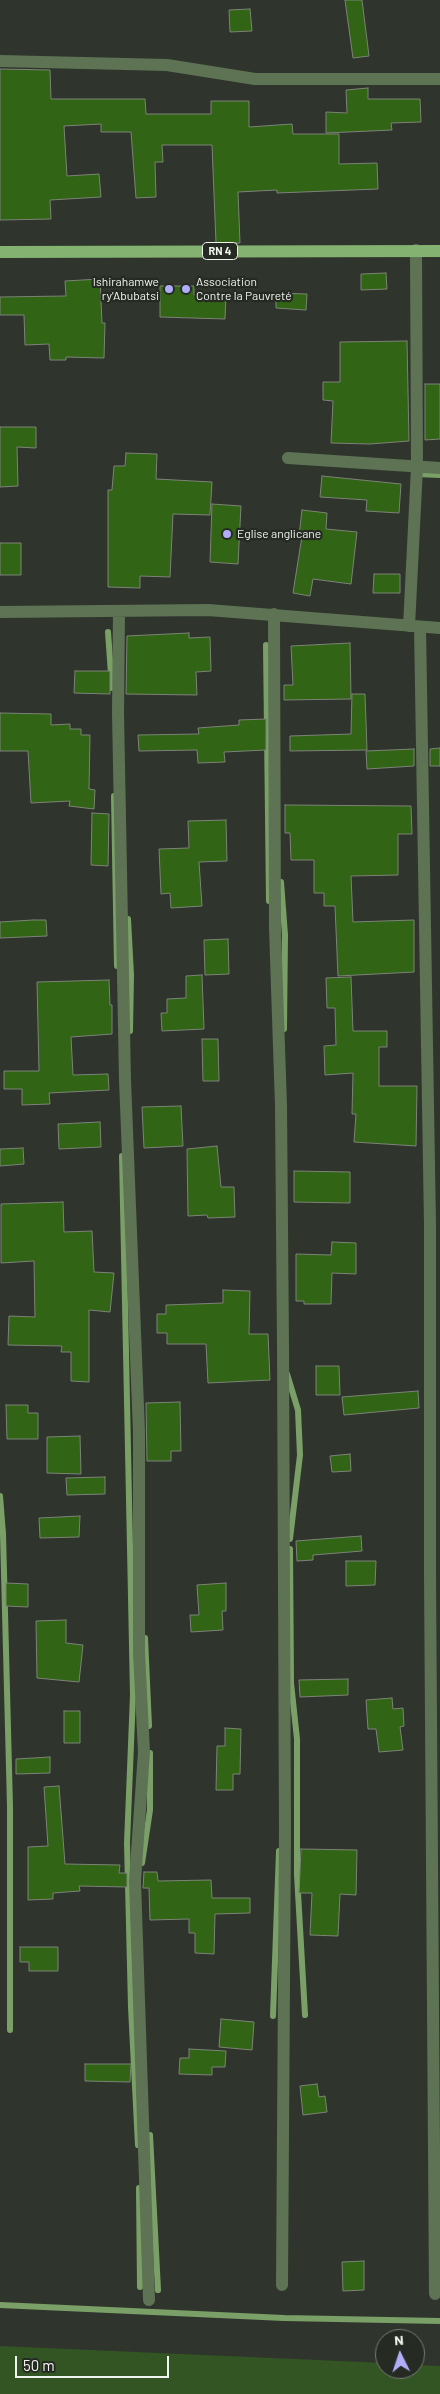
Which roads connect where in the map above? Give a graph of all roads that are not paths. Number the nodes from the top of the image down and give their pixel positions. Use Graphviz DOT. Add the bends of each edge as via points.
graph roads {
  1 [pos="0,61"];
  2 [pos="440,78"];
  3 [pos="416,250"];
  4 [pos="440,251"];
  5 [pos="0,252"];
  6 [pos="288,458"];
  7 [pos="417,467"];
  8 [pos="440,468"];
  9 [pos="118,611"];
  10 [pos="0,612"];
  11 [pos="274,614"];
  12 [pos="414,626"];
  13 [pos="440,628"];
  14 [pos="282,2285"];
  15 [pos="435,2294"];
  16 [pos="148,2300"];
  1 -- 2 [label="street" via="167,65 255,79"];
  3 -- 4 [label="main road, RN 4"];
  3 -- 5 [label="main road, RN 4"];
  3 -- 7 [label="street"];
  6 -- 7 [label="street"];
  7 -- 8 [label="street"];
  7 -- 12 [label="street"];
  9 -- 10 [label="street"];
  9 -- 11 [label="street" via="208,610"];
  9 -- 16 [label="street" via="125,1080 139,1432 139,1654 144,1752 135,1881"];
  11 -- 12 [label="street"];
  11 -- 14 [label="street" via="275,928 281,1106 283,1346"];
  12 -- 13 [label="street"];
  12 -- 15 [label="street" via="430,1224"];
}
